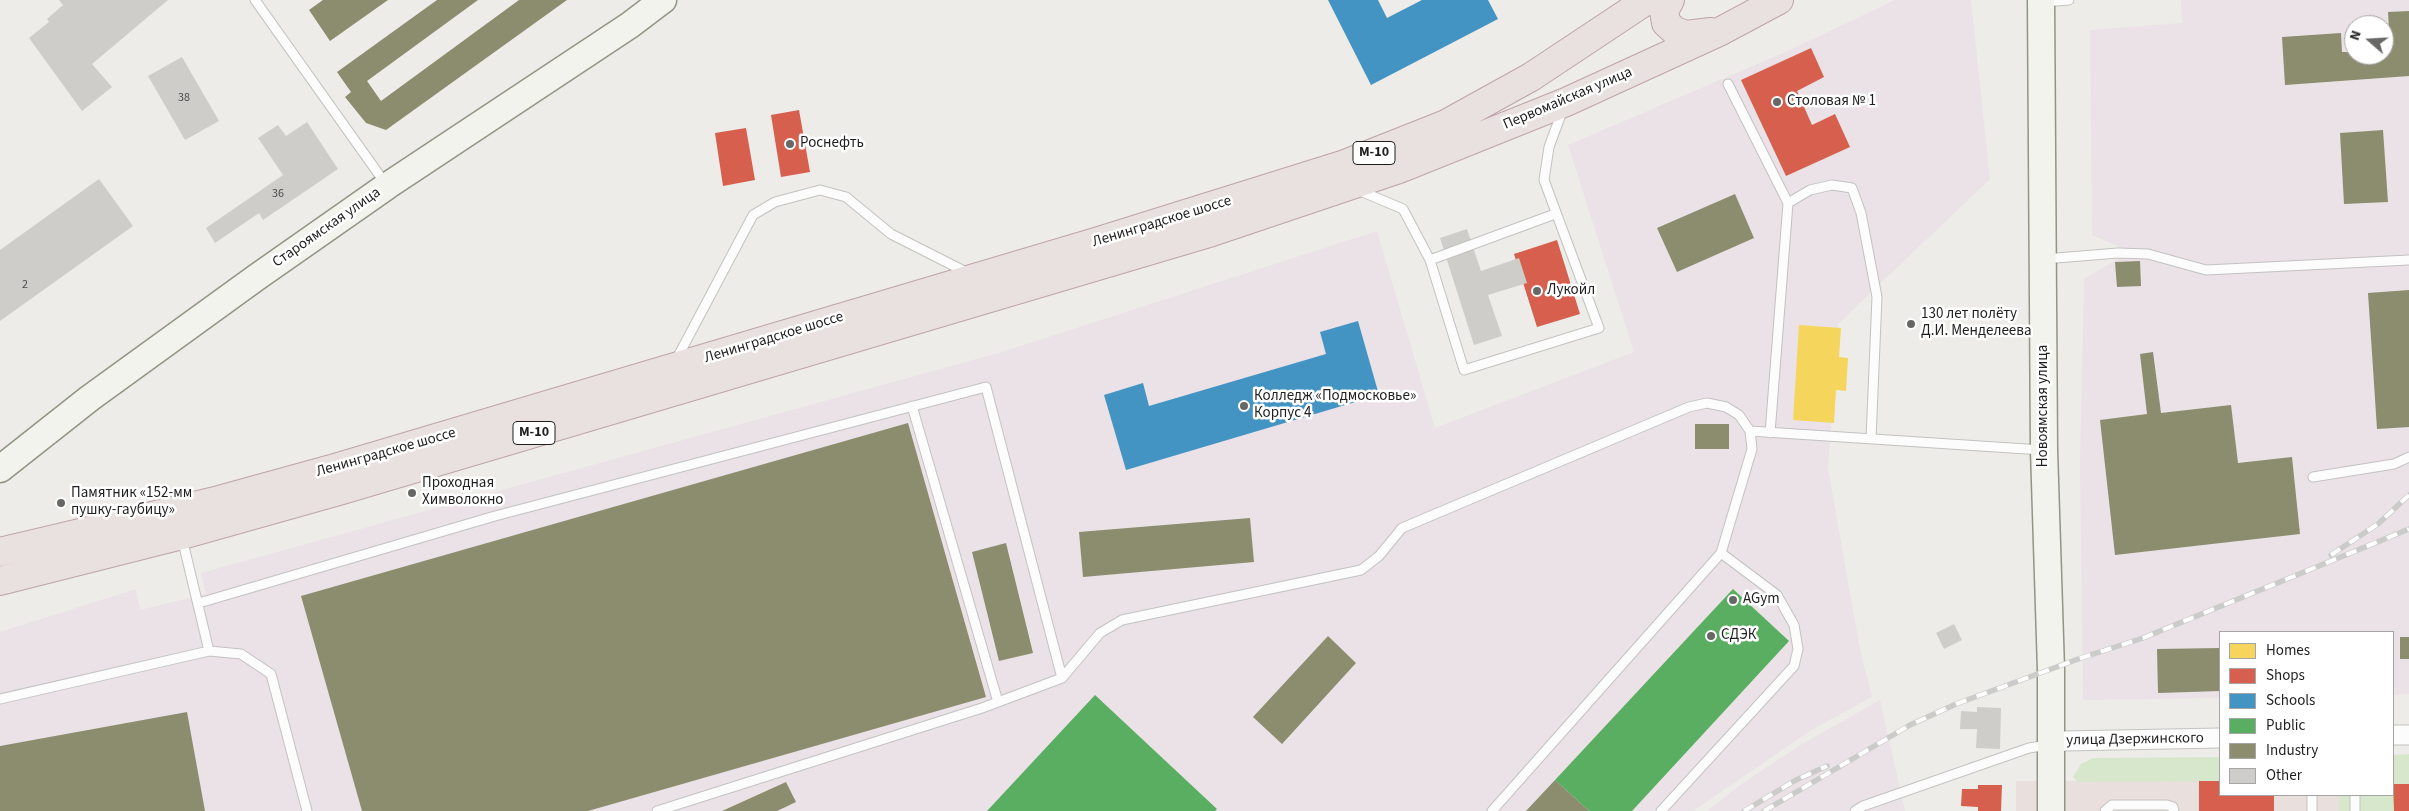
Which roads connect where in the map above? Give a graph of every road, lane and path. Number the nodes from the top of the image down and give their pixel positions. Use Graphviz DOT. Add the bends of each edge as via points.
graph roads {
  1 [pos="255,0"];
  2 [pos="662,0"];
  3 [pos="1647,0"];
  4 [pos="1670,0"];
  5 [pos="1779,0"];
  6 [pos="2069,0"];
  7 [pos="2041,1"];
  8 [pos="1721,31"];
  9 [pos="1728,84"];
  10 [pos="1566,102"];
  11 [pos="387,186"];
  12 [pos="1351,187"];
  13 [pos="1788,203"];
  14 [pos="1555,214"];
  15 [pos="2043,259"];
  16 [pos="1430,260"];
  17 [pos="2409,260"];
  18 [pos="976,277"];
  19 [pos="670,370"];
  20 [pos="912,406"];
  21 [pos="1750,431"];
  22 [pos="1770,433"];
  23 [pos="1872,439"];
  24 [pos="2044,450"];
  25 [pos="2409,457"];
  26 [pos="0,469"];
  27 [pos="2313,477"];
  28 [pos="182,535"];
  29 [pos="0,552"];
  30 [pos="1722,553"];
  31 [pos="0,581"];
  32 [pos="199,603"];
  33 [pos="209,651"];
  34 [pos="1062,678"];
  35 [pos="0,700"];
  36 [pos="998,702"];
  37 [pos="2394,735"];
  38 [pos="2409,735"];
  39 [pos="2219,738"];
  40 [pos="2050,745"];
  41 [pos="2312,796"];
  42 [pos="2355,796"];
  43 [pos="307,811"];
  44 [pos="657,811"];
  45 [pos="1492,811"];
  46 [pos="1661,811"];
  47 [pos="1855,811"];
  48 [pos="2051,811"];
  49 [pos="2105,811"];
  50 [pos="2174,811"];
  51 [pos="2312,811"];
  52 [pos="2355,811"];
  1 -- 11 [label="lane"];
  2 -- 11 [label="street, Староямская улица" via="630,25"];
  3 -- 18 [label="highway, Ленинградское шоссе / М-10" via="1531,77 1446,124 1346,164"];
  4 -- 8 [label="highway" via="1664,11 1666,23 1674,31 1686,35"];
  5 -- 8 [label="highway, Первомайская улица / М-10"];
  6 -- 7 [label="lane"];
  7 -- 15 [label="street, Новоямская улица"];
  8 -- 10 [label="highway, Первомайская улица / М-10"];
  9 -- 13 [label="lane"];
  10 -- 12 [label="highway, Первомайская улица / М-10"];
  10 -- 14 [label="lane" via="1548,147 1544,180"];
  11 -- 26 [label="street, Староямская улица" via="90,398"];
  12 -- 16 [label="lane" via="1403,209"];
  12 -- 28 [label="highway, Ленинградское шоссе / М-10" via="1203,235 409,471"];
  13 -- 22 [label="lane"];
  13 -- 23 [label="lane" via="1810,190 1832,184 1852,188 1858,204 1877,297"];
  14 -- 16 [label="lane"];
  14 -- 16 [label="lane" via="1599,328 1464,370"];
  15 -- 17 [label="lane" via="2148,254 2206,270"];
  15 -- 24 [label="street, Новоямская улица"];
  18 -- 19 [label="highway, Ленинградское шоссе / М-10"];
  18 -- 19 [label="lane" via="892,234 846,197 820,190 775,202 753,215"];
  19 -- 29 [label="highway, Ленинградское шоссе / М-10" via="219,500"];
  20 -- 32 [label="lane" via="495,516"];
  20 -- 34 [label="lane" via="986,387"];
  20 -- 36 [label="lane"];
  21 -- 22 [label="lane"];
  21 -- 30 [label="lane" via="1752,449"];
  21 -- 34 [label="lane" via="1739,415 1726,407 1708,403 1689,408 1402,528 1379,556 1361,570 1122,620 1100,633"];
  22 -- 23 [label="lane"];
  23 -- 24 [label="lane"];
  24 -- 40 [label="street, Новоямская улица" via="2051,670"];
  25 -- 27 [label="lane" via="2394,464"];
  28 -- 31 [label="highway, Ленинградское шоссе / М-10"];
  28 -- 32 [label="lane"];
  30 -- 45 [label="lane"];
  30 -- 46 [label="lane" via="1777,595 1794,625 1798,649 1794,666"];
  32 -- 33 [label="lane"];
  33 -- 35 [label="lane"];
  33 -- 43 [label="lane" via="241,654 271,674"];
  34 -- 36 [label="lane"];
  36 -- 44 [label="lane"];
  37 -- 38 [label="street"];
  39 -- 40 [label="street, улица Дзержинского" via="2076,740"];
  40 -- 47 [label="lane" via="2020,752"];
  40 -- 48 [label="street, Новоямская улица"];
  41 -- 51 [label="lane"];
  42 -- 52 [label="lane"];
  49 -- 50 [label="lane" via="2112,805 2166,805"];
}
